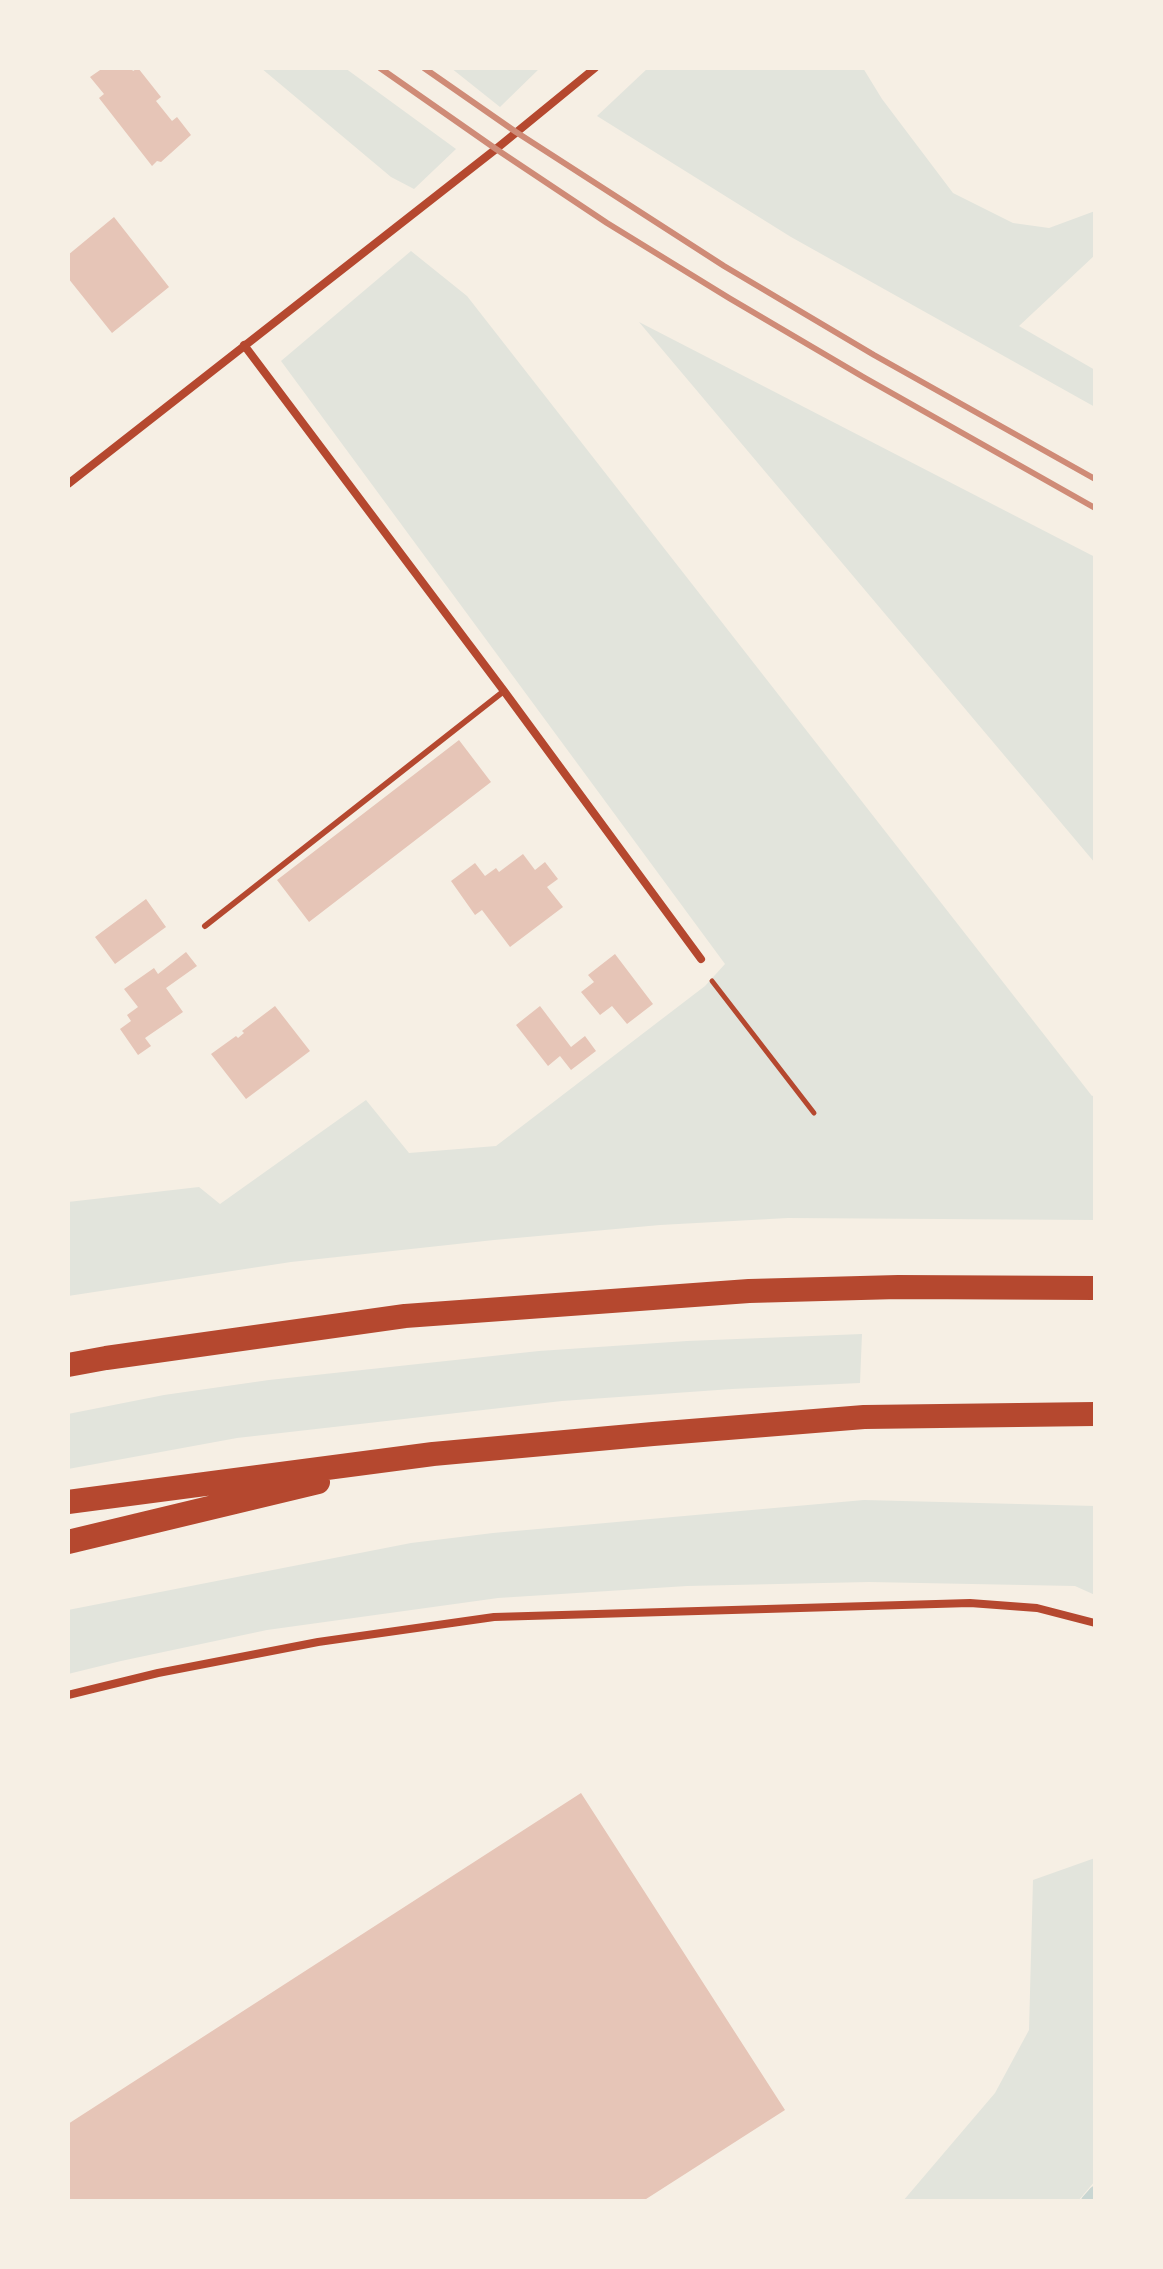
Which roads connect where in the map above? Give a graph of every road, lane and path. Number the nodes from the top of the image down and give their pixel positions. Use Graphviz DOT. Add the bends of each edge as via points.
graph roads {
  1 [pos="595,68"];
  2 [pos="244,345"];
  3 [pos="68,484"];
  4 [pos="504,691"];
  5 [pos="205,926"];
  6 [pos="701,959"];
  7 [pos="814,1113"];
  8 [pos="1095,1288"];
  9 [pos="68,1365"];
  10 [pos="1095,1414"];
  11 [pos="433,1454"];
  12 [pos="68,1502"];
  13 [pos="68,1542"];
  14 [pos="1095,1623"];
  15 [pos="68,1695"];
  1 -- 2 [label="street"];
  2 -- 3 [label="street"];
  2 -- 4 [label="street"];
  4 -- 5 [label="lane"];
  4 -- 6 [label="street"];
  6 -- 7 [label="path" via="724,998"];
  8 -- 9 [label="highway" via="749,1291 436,1314"];
  10 -- 11 [label="highway" via="864,1417"];
  11 -- 12 [label="highway"];
  11 -- 13 [label="highway"];
  14 -- 15 [label="street" via="1037,1608 970,1603 494,1617 318,1642"];
}
